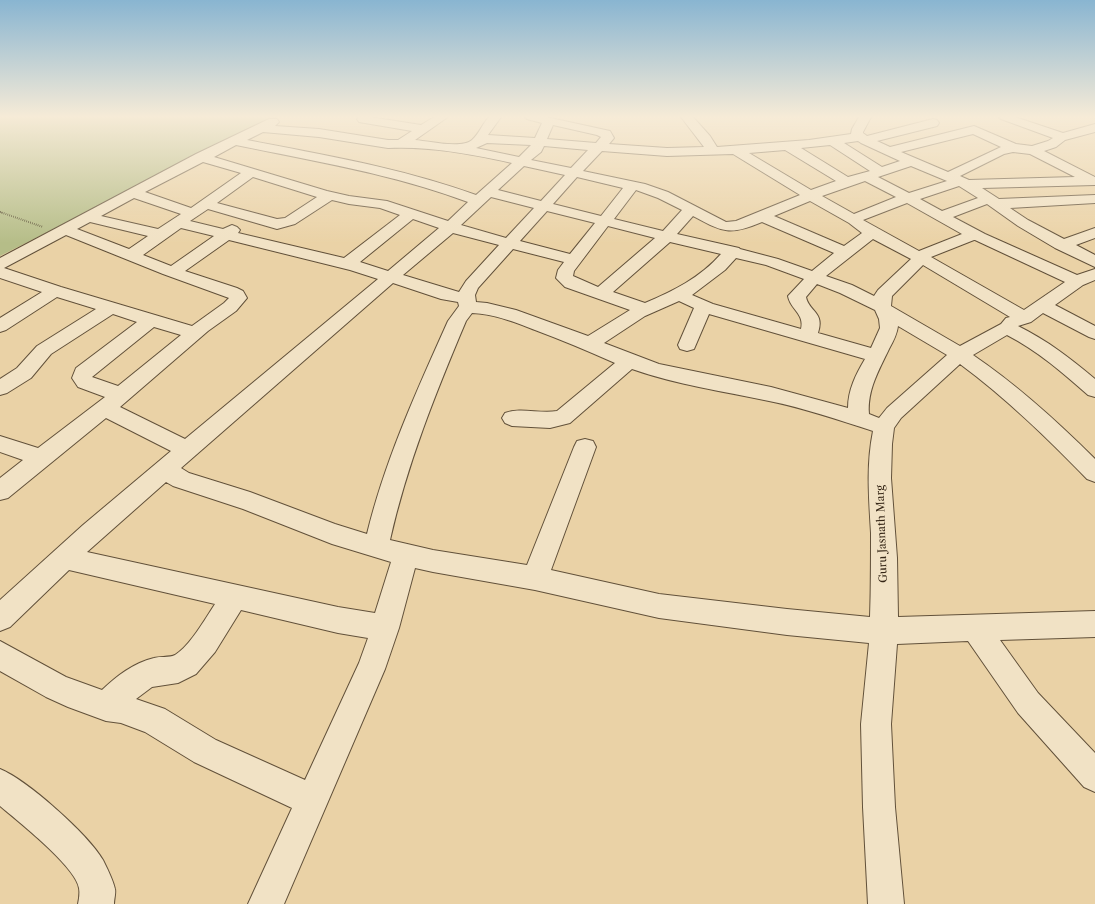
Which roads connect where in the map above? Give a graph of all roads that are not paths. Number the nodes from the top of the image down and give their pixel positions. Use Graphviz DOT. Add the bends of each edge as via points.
graph roads {
  1 [pos="196,159"];
  2 [pos="208,159"];
  3 [pos="323,159"];
  4 [pos="386,159"];
  5 [pos="513,159"];
  6 [pos="524,159"];
  7 [pos="586,159"];
  8 [pos="751,159"];
  9 [pos="810,159"];
  10 [pos="855,159"];
  11 [pos="906,159"];
  12 [pos="988,159"];
  13 [pos="1051,159"];
  14 [pos="522,161"];
  15 [pos="383,162"];
  16 [pos="912,162"];
  17 [pos="352,165"];
  18 [pos="252,172"];
  19 [pos="338,173"];
  20 [pos="574,173"];
  21 [pos="874,174"];
  22 [pos="959,180"];
  23 [pos="847,182"];
  24 [pos="1094,182"];
  25 [pos="632,186"];
  26 [pos="359,187"];
  27 [pos="332,192"];
  28 [pos="134,193"];
  29 [pos="809,196"];
  30 [pos="483,197"];
  31 [pos="909,198"];
  32 [pos="1095,198"];
  33 [pos="992,201"];
  34 [pos="205,204"];
  35 [pos="545,206"];
  36 [pos="690,210"];
  37 [pos="192,212"];
  38 [pos="411,214"];
  39 [pos="761,216"];
  40 [pos="941,216"];
  41 [pos="89,217"];
  42 [pos="252,217"];
  43 [pos="854,220"];
  44 [pos="606,221"];
  45 [pos="179,223"];
  46 [pos="450,227"];
  47 [pos="63,231"];
  48 [pos="872,232"];
  49 [pos="975,234"];
  50 [pos="1095,234"];
  51 [pos="162,235"];
  52 [pos="225,235"];
  53 [pos="668,236"];
  54 [pos="511,243"];
  55 [pos="1061,245"];
  56 [pos="733,251"];
  57 [pos="845,252"];
  58 [pos="130,256"];
  59 [pos="920,258"];
  60 [pos="574,260"];
  61 [pos="0,264"];
  62 [pos="347,264"];
  63 [pos="0,272"];
  64 [pos="173,272"];
  65 [pos="1089,276"];
  66 [pos="391,277"];
  67 [pos="815,277"];
  68 [pos="54,291"];
  69 [pos="601,294"];
  70 [pos="679,295"];
  71 [pos="467,303"];
  72 [pos="703,307"];
  73 [pos="882,307"];
  74 [pos="110,308"];
  75 [pos="644,309"];
  76 [pos="1025,317"];
  77 [pos="151,320"];
  78 [pos="0,326"];
  79 [pos="195,333"];
  80 [pos="1095,333"];
  81 [pos="808,336"];
  82 [pos="589,344"];
  83 [pos="687,345"];
  84 [pos="960,354"];
  85 [pos="876,356"];
  86 [pos="630,361"];
  87 [pos="0,388"];
  88 [pos="1095,390"];
  89 [pos="120,395"];
  90 [pos="104,408"];
  91 [pos="512,418"];
  92 [pos="860,419"];
  93 [pos="884,427"];
  94 [pos="0,444"];
  95 [pos="584,447"];
  96 [pos="188,450"];
  97 [pos="40,459"];
  98 [pos="165,469"];
  99 [pos="1094,471"];
  100 [pos="0,491"];
  101 [pos="376,547"];
  102 [pos="406,554"];
  103 [pos="64,558"];
  104 [pos="535,578"];
  105 [pos="235,597"];
  106 [pos="5,607"];
  107 [pos="1095,624"];
  108 [pos="974,627"];
  109 [pos="385,628"];
  110 [pos="884,631"];
  111 [pos="0,655"];
  112 [pos="106,706"];
  113 [pos="1095,776"];
  114 [pos="0,785"];
  115 [pos="312,800"];
  116 [pos="96,904"];
  117 [pos="266,904"];
  118 [pos="886,904"];
  1 -- 28 [label="street"];
  2 -- 18 [label="street"];
  3 -- 17 [label="street"];
  4 -- 15 [label="street"];
  5 -- 14 [label="street"];
  6 -- 14 [label="street"];
  7 -- 20 [label="street"];
  8 -- 29 [label="street"];
  9 -- 23 [label="street"];
  10 -- 21 [label="street"];
  11 -- 16 [label="street"];
  12 -- 22 [label="street"];
  13 -- 24 [label="street"];
  14 -- 20 [label="street"];
  14 -- 30 [label="street"];
  15 -- 17 [label="street" via="370,174"];
  15 -- 30 [label="street" via="437,186"];
  16 -- 21 [label="street"];
  16 -- 22 [label="street"];
  17 -- 19 [label="street"];
  18 -- 27 [label="street" via="312,190"];
  18 -- 34 [label="street"];
  20 -- 25 [label="street"];
  20 -- 35 [label="street"];
  21 -- 23 [label="street"];
  21 -- 31 [label="street"];
  22 -- 24 [label="street"];
  22 -- 31 [label="street"];
  22 -- 33 [label="street"];
  23 -- 29 [label="street"];
  25 -- 36 [label="street" via="663,195"];
  25 -- 44 [label="street"];
  26 -- 27 [label="street"];
  27 -- 38 [label="street"];
  27 -- 42 [label="street" via="290,222 277,224"];
  28 -- 37 [label="street"];
  28 -- 41 [label="street"];
  29 -- 39 [label="street"];
  29 -- 43 [label="street"];
  30 -- 35 [label="street"];
  30 -- 46 [label="street"];
  31 -- 40 [label="street"];
  31 -- 43 [label="street" via="856,217"];
  32 -- 33 [label="street"];
  33 -- 40 [label="street"];
  33 -- 55 [label="street"];
  34 -- 37 [label="street"];
  34 -- 42 [label="street"];
  35 -- 44 [label="street"];
  35 -- 54 [label="street"];
  36 -- 39 [label="street" via="723,226 732,227"];
  36 -- 53 [label="street"];
  37 -- 45 [label="street"];
  38 -- 46 [label="street"];
  38 -- 62 [label="street"];
  39 -- 57 [label="street"];
  40 -- 49 [label="street"];
  41 -- 47 [label="street"];
  41 -- 51 [label="street"];
  42 -- 52 [label="street"];
  43 -- 48 [label="street"];
  44 -- 53 [label="street"];
  44 -- 60 [label="street"];
  45 -- 51 [label="street"];
  45 -- 52 [label="street"];
  46 -- 54 [label="street"];
  46 -- 66 [label="street"];
  47 -- 58 [label="street"];
  47 -- 61 [label="street"];
  48 -- 57 [label="street"];
  48 -- 59 [label="street"];
  49 -- 59 [label="street" via="937,247"];
  49 -- 65 [label="street"];
  50 -- 55 [label="street"];
  51 -- 58 [label="street"];
  52 -- 62 [label="street"];
  52 -- 64 [label="street"];
  53 -- 56 [label="street"];
  53 -- 69 [label="street"];
  54 -- 60 [label="street"];
  54 -- 71 [label="street" via="472,285 467,292"];
  55 -- 65 [label="street"];
  56 -- 67 [label="street"];
  56 -- 70 [label="street" via="719,267"];
  57 -- 67 [label="street"];
  58 -- 64 [label="street"];
  59 -- 73 [label="street" via="884,294 881,300"];
  59 -- 76 [label="street"];
  60 -- 69 [label="street" via="565,274 566,281"];
  62 -- 66 [label="street"];
  63 -- 68 [label="street"];
  64 -- 79 [label="street" via="237,295 238,298 230,307"];
  65 -- 76 [label="street, Guru Jasnath Marg"];
  66 -- 71 [label="street"];
  66 -- 96 [label="street"];
  67 -- 73 [label="street"];
  67 -- 81 [label="street" via="797,296 812,323"];
  68 -- 74 [label="street"];
  68 -- 78 [label="street"];
  69 -- 75 [label="street"];
  70 -- 72 [label="street"];
  70 -- 75 [label="street"];
  71 -- 82 [label="street" via="504,312"];
  71 -- 101 [label="street" via="418,412 382,516"];
  72 -- 81 [label="street"];
  72 -- 83 [label="street"];
  73 -- 84 [label="street"];
  73 -- 85 [label="street" via="890,322 886,337"];
  74 -- 77 [label="street"];
  74 -- 87 [label="street" via="44,350 24,373"];
  75 -- 82 [label="street"];
  76 -- 80 [label="street"];
  76 -- 84 [label="street, Guru Jasnath Marg"];
  76 -- 88 [label="street" via="1035,342"];
  77 -- 79 [label="street"];
  77 -- 89 [label="street" via="83,374 85,382"];
  79 -- 89 [label="street"];
  81 -- 85 [label="street"];
  82 -- 86 [label="street"];
  84 -- 93 [label="street, Guru Jasnath Marg" via="894,413"];
  84 -- 99 [label="street" via="1019,400"];
  85 -- 92 [label="street" via="862,383 858,400"];
  86 -- 91 [label="street" via="563,418"];
  86 -- 92 [label="street" via="697,380 771,394"];
  89 -- 90 [label="street"];
  90 -- 96 [label="street"];
  90 -- 97 [label="street"];
  92 -- 93 [label="street"];
  93 -- 110 [label="street, Guru Jasnath Marg" via="880,471"];
  94 -- 97 [label="street"];
  95 -- 104 [label="street"];
  96 -- 98 [label="street"];
  97 -- 100 [label="street"];
  98 -- 101 [label="street" via="181,480 250,502 332,534"];
  98 -- 103 [label="street"];
  101 -- 102 [label="street"];
  102 -- 104 [label="street"];
  102 -- 109 [label="street"];
  103 -- 105 [label="street"];
  103 -- 106 [label="street"];
  104 -- 110 [label="street" via="659,606"];
  105 -- 109 [label="street"];
  105 -- 112 [label="street" via="187,663 169,671 143,676"];
  107 -- 108 [label="street"];
  108 -- 110 [label="street"];
  108 -- 113 [label="street" via="1028,703"];
  109 -- 115 [label="street" via="371,669"];
  110 -- 118 [label="street, Guru Jasnath Marg" via="876,724"];
  111 -- 112 [label="street" via="56,687"];
  112 -- 115 [label="street" via="121,708 154,720 205,751"];
  114 -- 116 [label="street" via="76,851 92,873 97,888"];
  115 -- 117 [label="street"];
}
